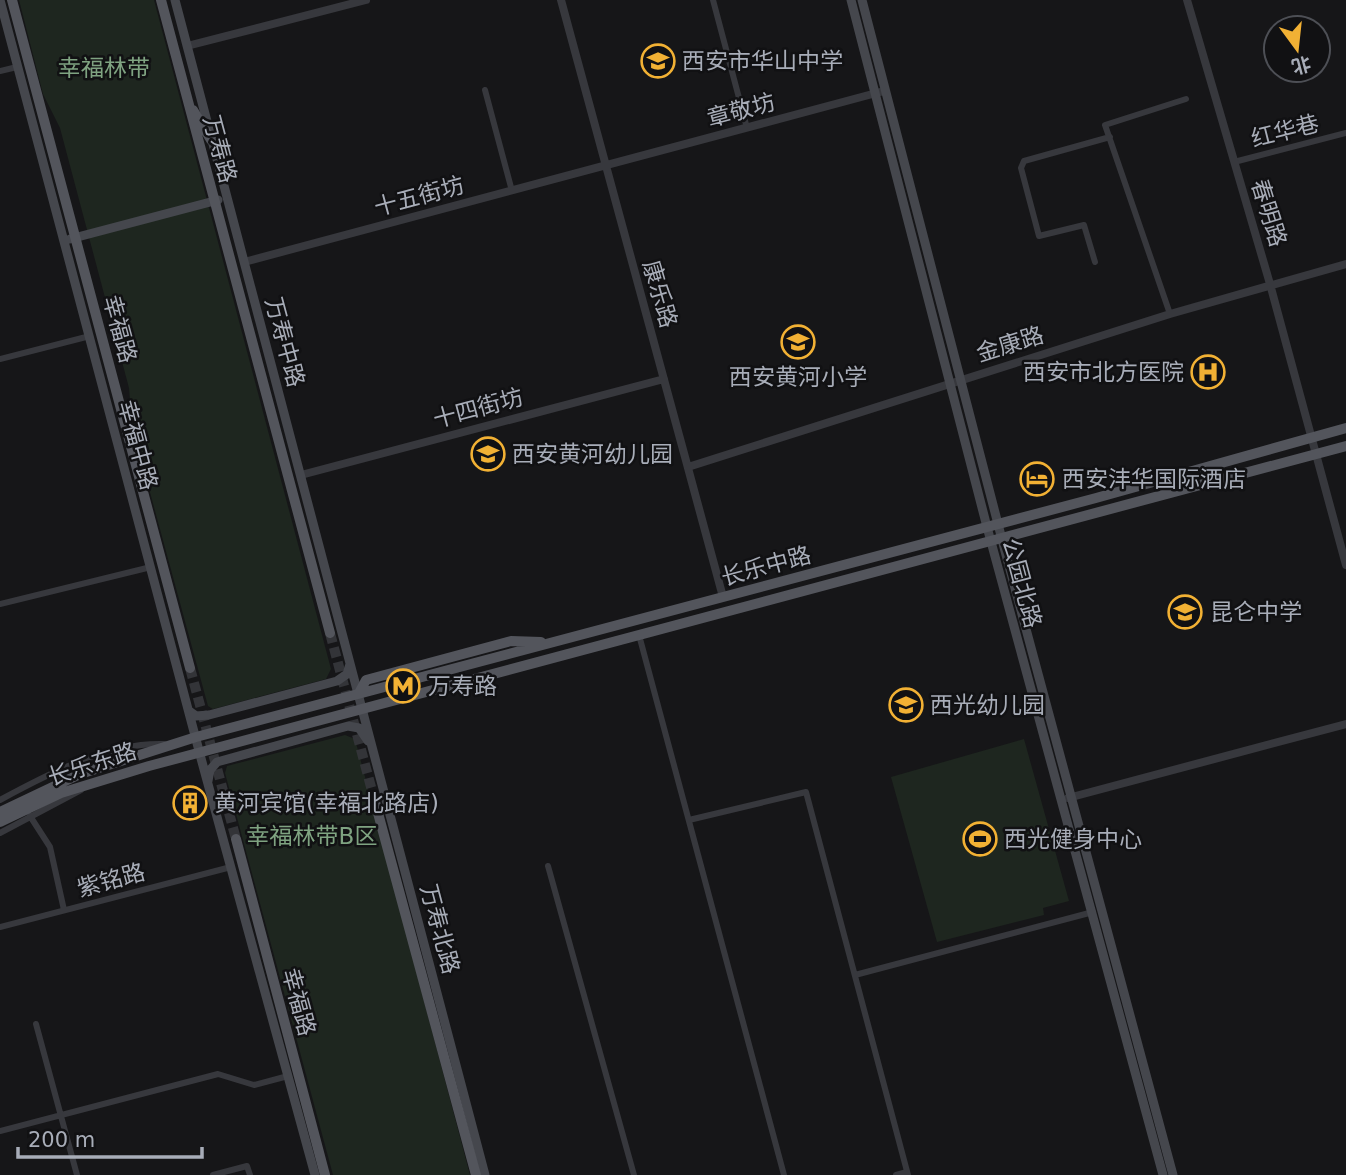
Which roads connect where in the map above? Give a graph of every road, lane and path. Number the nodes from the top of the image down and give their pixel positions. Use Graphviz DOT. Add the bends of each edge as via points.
graph roads {
  1 [pos="0,0"];
  2 [pos="12,0"];
  3 [pos="161,0"];
  4 [pos="175,0"];
  5 [pos="366,0"];
  6 [pos="561,0"];
  7 [pos="713,0"];
  8 [pos="851,0"];
  9 [pos="862,0"];
  10 [pos="1187,0"];
  11 [pos="187,46"];
  12 [pos="17,67"];
  13 [pos="0,71"];
  14 [pos="33,76"];
  15 [pos="485,90"];
  16 [pos="887,90"];
  17 [pos="876,93"];
  18 [pos="1186,99"];
  19 [pos="188,100"];
  20 [pos="747,128"];
  21 [pos="1346,133"];
  22 [pos="1110,137"];
  23 [pos="211,140"];
  24 [pos="43,162"];
  25 [pos="1234,162"];
  26 [pos="605,166"];
  27 [pos="512,191"];
  28 [pos="226,198"];
  29 [pos="214,201"];
  30 [pos="76,237"];
  31 [pos="64,240"];
  32 [pos="244,262"];
  33 [pos="1096,262"];
  34 [pos="1346,264"];
  35 [pos="1270,284"];
  36 [pos="1170,314"];
  37 [pos="260,323"];
  38 [pos="90,336"];
  39 [pos="0,359"];
  40 [pos="664,379"];
  41 [pos="961,379"];
  42 [pos="951,383"];
  43 [pos="266,394"];
  44 [pos="1346,428"];
  45 [pos="1312,437"];
  46 [pos="1346,446"];
  47 [pos="1317,454"];
  48 [pos="688,467"];
  49 [pos="301,475"];
  50 [pos="999,524"];
  51 [pos="987,527"];
  52 [pos="1002,540"];
  53 [pos="991,542"];
  54 [pos="1346,565"];
  55 [pos="151,567"];
  56 [pos="723,597"];
  57 [pos="0,604"];
  58 [pos="592,632"];
  59 [pos="330,633"];
  60 [pos="639,635"];
  61 [pos="596,647"];
  62 [pos="350,660"];
  63 [pos="190,668"];
  64 [pos="359,693"];
  65 [pos="188,709"];
  66 [pos="363,709"];
  67 [pos="1346,724"];
  68 [pos="195,737"];
  69 [pos="173,744"];
  70 [pos="374,752"];
  71 [pos="200,753"];
  72 [pos="208,784"];
  73 [pos="87,786"];
  74 [pos="1072,797"];
  75 [pos="1062,799"];
  76 [pos="0,800"];
  77 [pos="375,802"];
  78 [pos="0,812"];
  79 [pos="30,816"];
  80 [pos="689,820"];
  81 [pos="0,822"];
  82 [pos="0,833"];
  83 [pos="236,839"];
  84 [pos="548,866"];
  85 [pos="231,867"];
  86 [pos="64,911"];
  87 [pos="1093,912"];
  88 [pos="0,927"];
  89 [pos="855,975"];
  90 [pos="36,1024"];
  91 [pos="288,1076"];
  92 [pos="61,1115"];
  93 [pos="0,1132"];
  94 [pos="908,1174"];
  95 [pos="77,1175"];
  96 [pos="213,1175"];
  97 [pos="250,1175"];
  98 [pos="315,1175"];
  99 [pos="325,1175"];
  100 [pos="476,1175"];
  101 [pos="485,1175"];
  102 [pos="634,1175"];
  103 [pos="784,1175"];
  104 [pos="896,1175"];
  105 [pos="1163,1175"];
  106 [pos="1173,1175"];
  1 -- 12 [label="main road, 幸福中路"];
  2 -- 14 [label="main road, 幸福路"];
  3 -- 19 [label="main road, 万寿路"];
  4 -- 11 [label="main road, 万寿中路"];
  5 -- 11 [label="street"];
  6 -- 26 [label="street, 康乐路"];
  7 -- 20 [label="street"];
  8 -- 17 [label="main road, 公园北路"];
  9 -- 16 [label="main road, 公园北路"];
  10 -- 25 [label="street, 春明路"];
  11 -- 23 [label="main road, 万寿中路"];
  12 -- 13 [label="street"];
  12 -- 24 [label="main road, 幸福中路"];
  14 -- 24 [label="main road"];
  14 -- 30 [label="main road, 幸福路"];
  15 -- 27 [label="street"];
  16 -- 17 [label="street, 章敬坊"];
  16 -- 41 [label="main road, 公园北路"];
  17 -- 20 [label="street, 章敬坊"];
  17 -- 42 [label="main road, 公园北路"];
  18 -- 22 [label="street" via="1105,125"];
  19 -- 23 [label="main road"];
  19 -- 29 [label="main road, 万寿路"];
  20 -- 26 [label="street, 章敬坊"];
  21 -- 25 [label="street, 红华巷"];
  22 -- 33 [label="street" via="1024,161 1021,167 1039,236 1084,225"];
  22 -- 36 [label="street"];
  23 -- 28 [label="main road, 万寿中路"];
  24 -- 31 [label="main road, 幸福中路"];
  25 -- 35 [label="street, 春明路"];
  26 -- 27 [label="street, 十五街坊"];
  26 -- 40 [label="street, 康乐路"];
  27 -- 32 [label="street, 十五街坊"];
  28 -- 29 [label="main road"];
  28 -- 32 [label="main road, 万寿中路"];
  29 -- 30 [label="main road"];
  29 -- 43 [label="main road, 万寿路"];
  30 -- 31 [label="main road"];
  30 -- 63 [label="main road, 幸福路"];
  31 -- 38 [label="main road, 幸福中路"];
  32 -- 37 [label="main road, 万寿中路"];
  34 -- 35 [label="street, 金康路"];
  35 -- 36 [label="street, 金康路"];
  35 -- 45 [label="street, 春明路"];
  36 -- 41 [label="street, 金康路"];
  37 -- 43 [label="main road"];
  37 -- 49 [label="main road, 万寿中路"];
  38 -- 39 [label="street"];
  38 -- 55 [label="main road, 幸福中路"];
  40 -- 48 [label="street, 康乐路"];
  40 -- 49 [label="street, 十四街坊"];
  41 -- 42 [label="street, 金康路"];
  41 -- 50 [label="main road, 公园北路"];
  42 -- 48 [label="street, 金康路"];
  42 -- 51 [label="main road, 公园北路"];
  43 -- 59 [label="main road, 万寿路"];
  44 -- 45 [label="main road, 长乐中路"];
  45 -- 47 [label="street, 春明路"];
  45 -- 50 [label="main road, 长乐中路"];
  46 -- 47 [label="main road, 长乐中路"];
  47 -- 52 [label="main road, 长乐中路"];
  47 -- 54 [label="street, 春明路"];
  48 -- 56 [label="street, 康乐路"];
  49 -- 62 [label="main road, 万寿中路"];
  50 -- 51 [label="main road, 长乐中路"];
  50 -- 52 [label="main road, 公园北路"];
  51 -- 53 [label="main road, 公园北路"];
  51 -- 56 [label="main road, 长乐中路"];
  52 -- 53 [label="main road, 长乐中路"];
  52 -- 74 [label="main road, 公园北路"];
  53 -- 60 [label="main road, 长乐中路"];
  53 -- 75 [label="main road, 公园北路"];
  55 -- 57 [label="street"];
  55 -- 65 [label="main road, 幸福中路"];
  56 -- 58 [label="main road, 长乐中路"];
  58 -- 61 [label="main road"];
  58 -- 64 [label="main road, 长乐中路"];
  60 -- 61 [label="main road, 长乐中路"];
  60 -- 80 [label="street"];
  61 -- 66 [label="main road, 长乐中路"];
  62 -- 64 [label="main road, 万寿中路"];
  62 -- 65 [label="main road" via="348,674 337,681 201,717"];
  64 -- 66 [label="main road, 万寿北路"];
  64 -- 68 [label="main road, 长乐中路"];
  65 -- 68 [label="main road, 幸福中路"];
  66 -- 70 [label="main road, 万寿北路"];
  66 -- 71 [label="main road, 长乐中路"];
  67 -- 74 [label="street"];
  68 -- 69 [label="main road, 长乐东路"];
  68 -- 71 [label="main road, 幸福中路"];
  69 -- 76 [label="street" via="144,744 109,753"];
  69 -- 78 [label="main road, 长乐东路" via="80,774"];
  70 -- 72 [label="main road" via="359,728 348,726 217,762"];
  70 -- 101 [label="main road, 万寿北路"];
  71 -- 72 [label="main road, 幸福中路"];
  71 -- 73 [label="main road, 长乐东路"];
  72 -- 85 [label="main road, 幸福中路"];
  73 -- 79 [label="street"];
  73 -- 81 [label="main road, 长乐东路" via="50,797"];
  74 -- 75 [label="street"];
  74 -- 106 [label="main road, 公园北路"];
  75 -- 87 [label="main road, 公园北路"];
  77 -- 100 [label="main road"];
  79 -- 82 [label="street"];
  79 -- 86 [label="street" via="50,847"];
  80 -- 89 [label="street" via="806,792"];
  80 -- 103 [label="street"];
  83 -- 99 [label="main road, 幸福路"];
  84 -- 102 [label="street"];
  85 -- 86 [label="street, 紫铭路"];
  85 -- 91 [label="main road, 幸福中路"];
  86 -- 88 [label="street, 紫铭路"];
  87 -- 89 [label="street"];
  87 -- 105 [label="main road, 公园北路"];
  89 -- 94 [label="street"];
  90 -- 92 [label="street"];
  91 -- 92 [label="street" via="254,1084 218,1074"];
  91 -- 98 [label="main road, 幸福中路"];
  92 -- 93 [label="street"];
  92 -- 95 [label="street"];
  94 -- 104 [label="street"];
  96 -- 97 [label="street" via="247,1166"];
}
